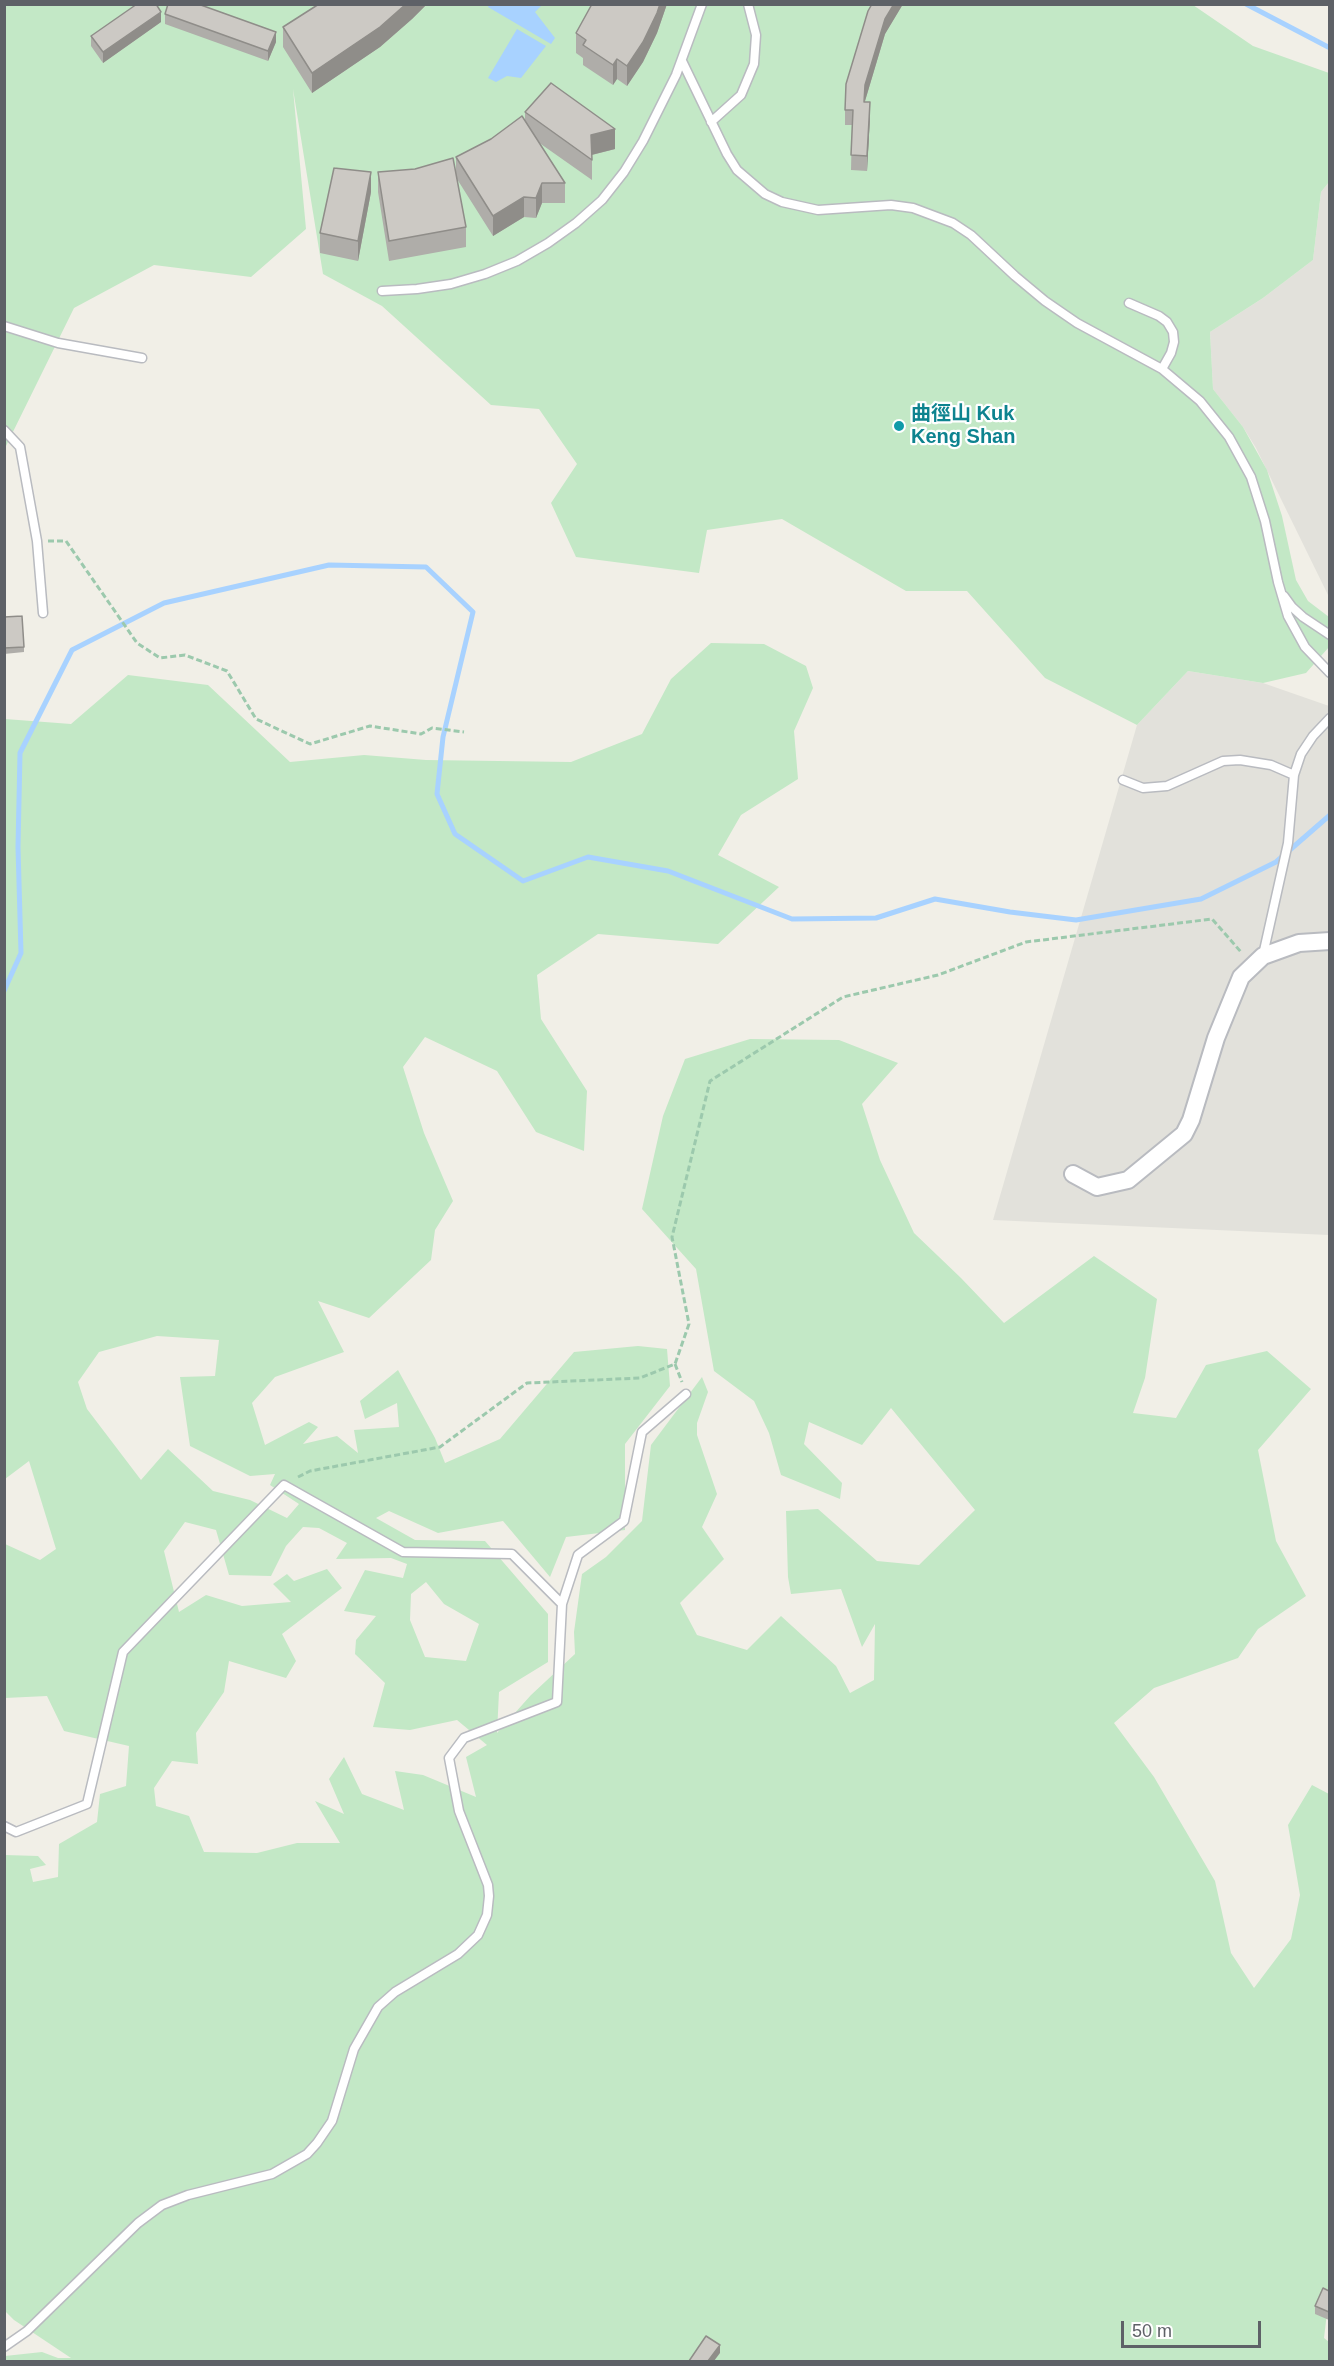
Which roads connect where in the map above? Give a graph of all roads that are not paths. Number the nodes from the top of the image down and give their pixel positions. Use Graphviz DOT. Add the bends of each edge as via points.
graph roads {
  1 [pos="702,4"];
  2 [pos="748,4"];
  3 [pos="682,61"];
  4 [pos="711,122"];
  5 [pos="382,291"];
  6 [pos="1129,303"];
  7 [pos="4,326"];
  8 [pos="142,358"];
  9 [pos="1162,369"];
  10 [pos="4,430"];
  11 [pos="1278,582"];
  12 [pos="43,613"];
  13 [pos="1329,635"];
  14 [pos="1329,673"];
  15 [pos="1329,718"];
  16 [pos="1294,775"];
  17 [pos="1123,780"];
  18 [pos="1329,941"];
  19 [pos="1258,960"];
  20 [pos="1073,1174"];
  21 [pos="686,1394"];
  22 [pos="561,1604"];
  23 [pos="4,1826"];
  24 [pos="4,2347"];
  1 -- 3 [label="lane"];
  2 -- 4 [label="lane" via="756,35 752,70 741,95"];
  3 -- 4 [label="lane"];
  3 -- 5 [label="lane" via="661,109 624,172 602,200 576,223 538,249 485,274 451,284"];
  4 -- 9 [label="lane" via="737,170 765,194 791,205 818,210 891,205 934,214 971,235 1015,276 1077,322"];
  6 -- 9 [label="lane" via="1159,316 1173,332 1171,353"];
  7 -- 8 [label="lane" via="58,343"];
  9 -- 11 [label="lane" via="1200,401 1241,456 1259,498"];
  10 -- 12 [label="lane" via="20,447 37,541"];
  11 -- 13 [label="lane" via="1292,608"];
  11 -- 14 [label="lane" via="1296,632"];
  15 -- 16 [label="lane" via="1300,754"];
  16 -- 17 [label="lane" via="1271,765 1240,760 1223,761 1167,786 1143,788"];
  16 -- 19 [label="lane" via="1288,843"];
  18 -- 19 [label="street" via="1299,943"];
  19 -- 20 [label="street" via="1241,977 1184,1134 1128,1180 1097,1187"];
  21 -- 22 [label="lane" via="642,1432 624,1521 578,1556"];
  22 -- 23 [label="lane" via="512,1554 403,1552 284,1485 123,1652 87,1804 15,1833"];
  22 -- 24 [label="lane" via="557,1702 464,1738 449,1758 459,1811 488,1885 489,1907 478,1935 458,1954 395,1992 378,2007 354,2049 332,2121 307,2154 272,2174 162,2205 138,2223 27,2331"];
}
